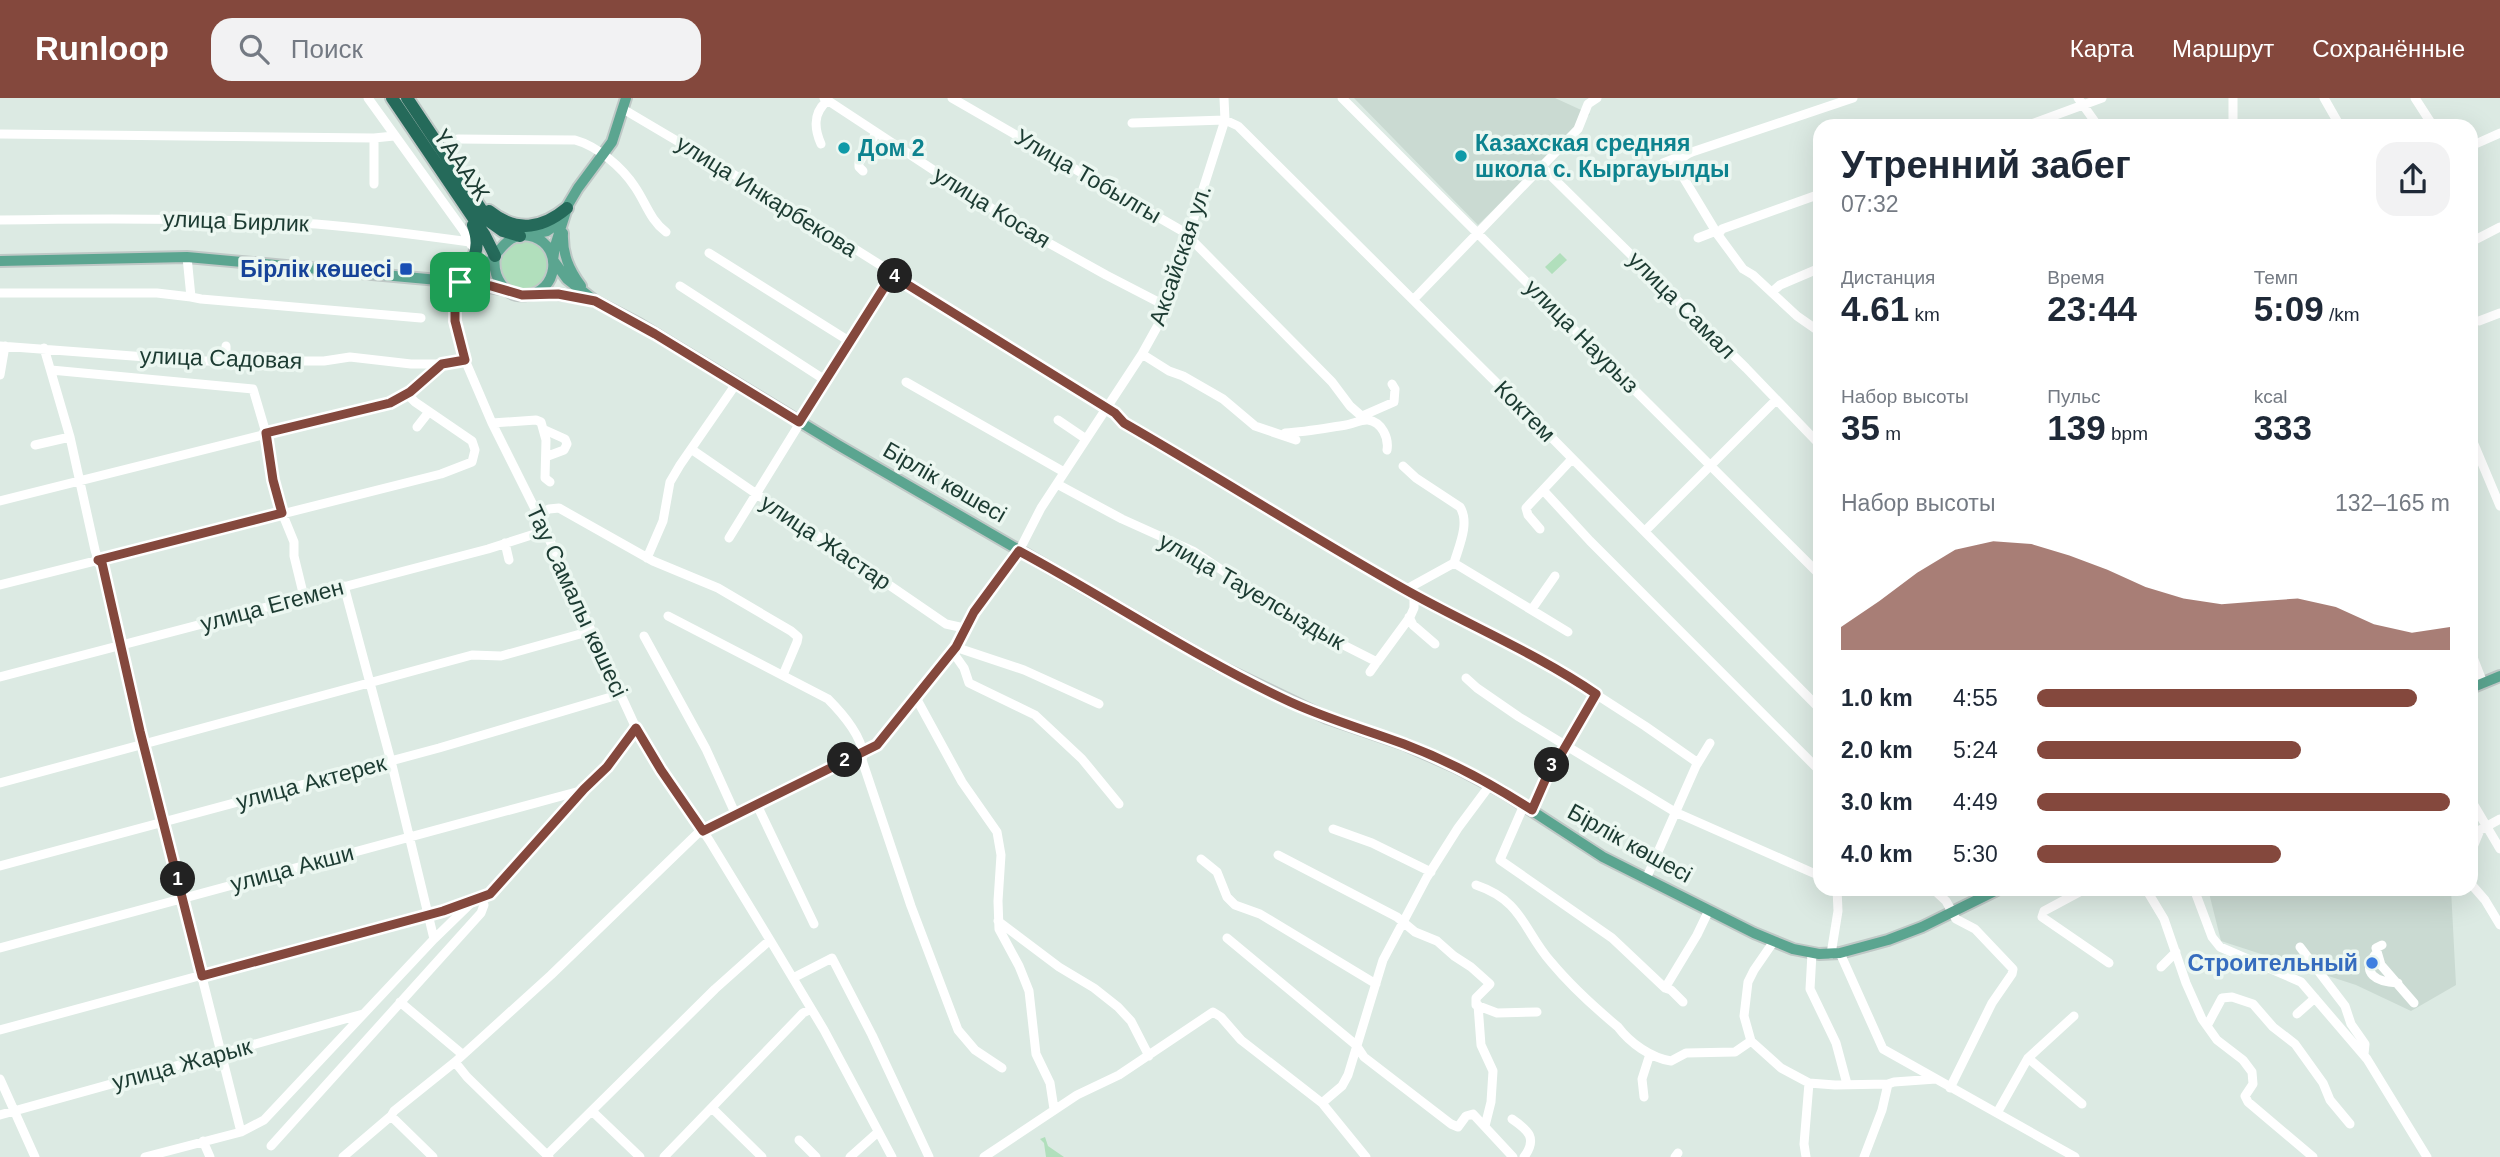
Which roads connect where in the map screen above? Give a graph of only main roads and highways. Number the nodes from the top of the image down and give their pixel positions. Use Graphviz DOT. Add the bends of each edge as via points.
graph roads {
  1 [pos="392,98"];
  2 [pos="407,98"];
  3 [pos="625,104"];
  4 [pos="471,193"];
  5 [pos="567,208"];
  6 [pos="470,215"];
  7 [pos="523,236"];
  8 [pos="495,256"];
  9 [pos="553,260"];
  10 [pos="0,261"];
  11 [pos="436,279"];
  12 [pos="462,282"];
  13 [pos="507,290"];
  14 [pos="530,295"];
  15 [pos="595,301"];
  16 [pos="2500,676"];
  17 [pos="2478,685"];
  18 [pos="1986,896"];
  1 -- 6 [label="highway, ҮАААЖ"];
  2 -- 4 [label="highway, ҮАААЖ"];
  3 -- 5 [label="main road" via="612,142"];
  4 -- 5 [label="highway" via="497,218 522,226 547,223"];
  4 -- 7 [label="highway, ҮАААЖ" via="489,222"];
  5 -- 7 [label="main road" via="551,228"];
  5 -- 9 [label="main road"];
  5 -- 15 [label="main road" via="565,258"];
  6 -- 8 [label="highway, ҮАААЖ"];
  6 -- 11 [label="highway" via="477,238 473,261 458,275"];
  7 -- 8 [label="main road" via="505,243"];
  7 -- 9 [label="main road" via="545,244"];
  8 -- 12 [label="main road"];
  8 -- 13 [label="main road" via="497,279"];
  9 -- 14 [label="main road" via="548,284"];
  9 -- 15 [label="main road" via="567,279"];
  10 -- 11 [label="main road" via="187,257"];
  11 -- 12 [label="main road"];
  12 -- 13 [label="main road"];
  13 -- 14 [label="main road"];
  14 -- 15 [label="main road" via="558,294"];
  15 -- 18 [label="main road, Бірлік көшесі" via="1262,688 1327,718 1406,745 1490,785 1585,847 1774,942 1812,953 1836,954 1888,940"];
  16 -- 17 [label="main road"];
}
